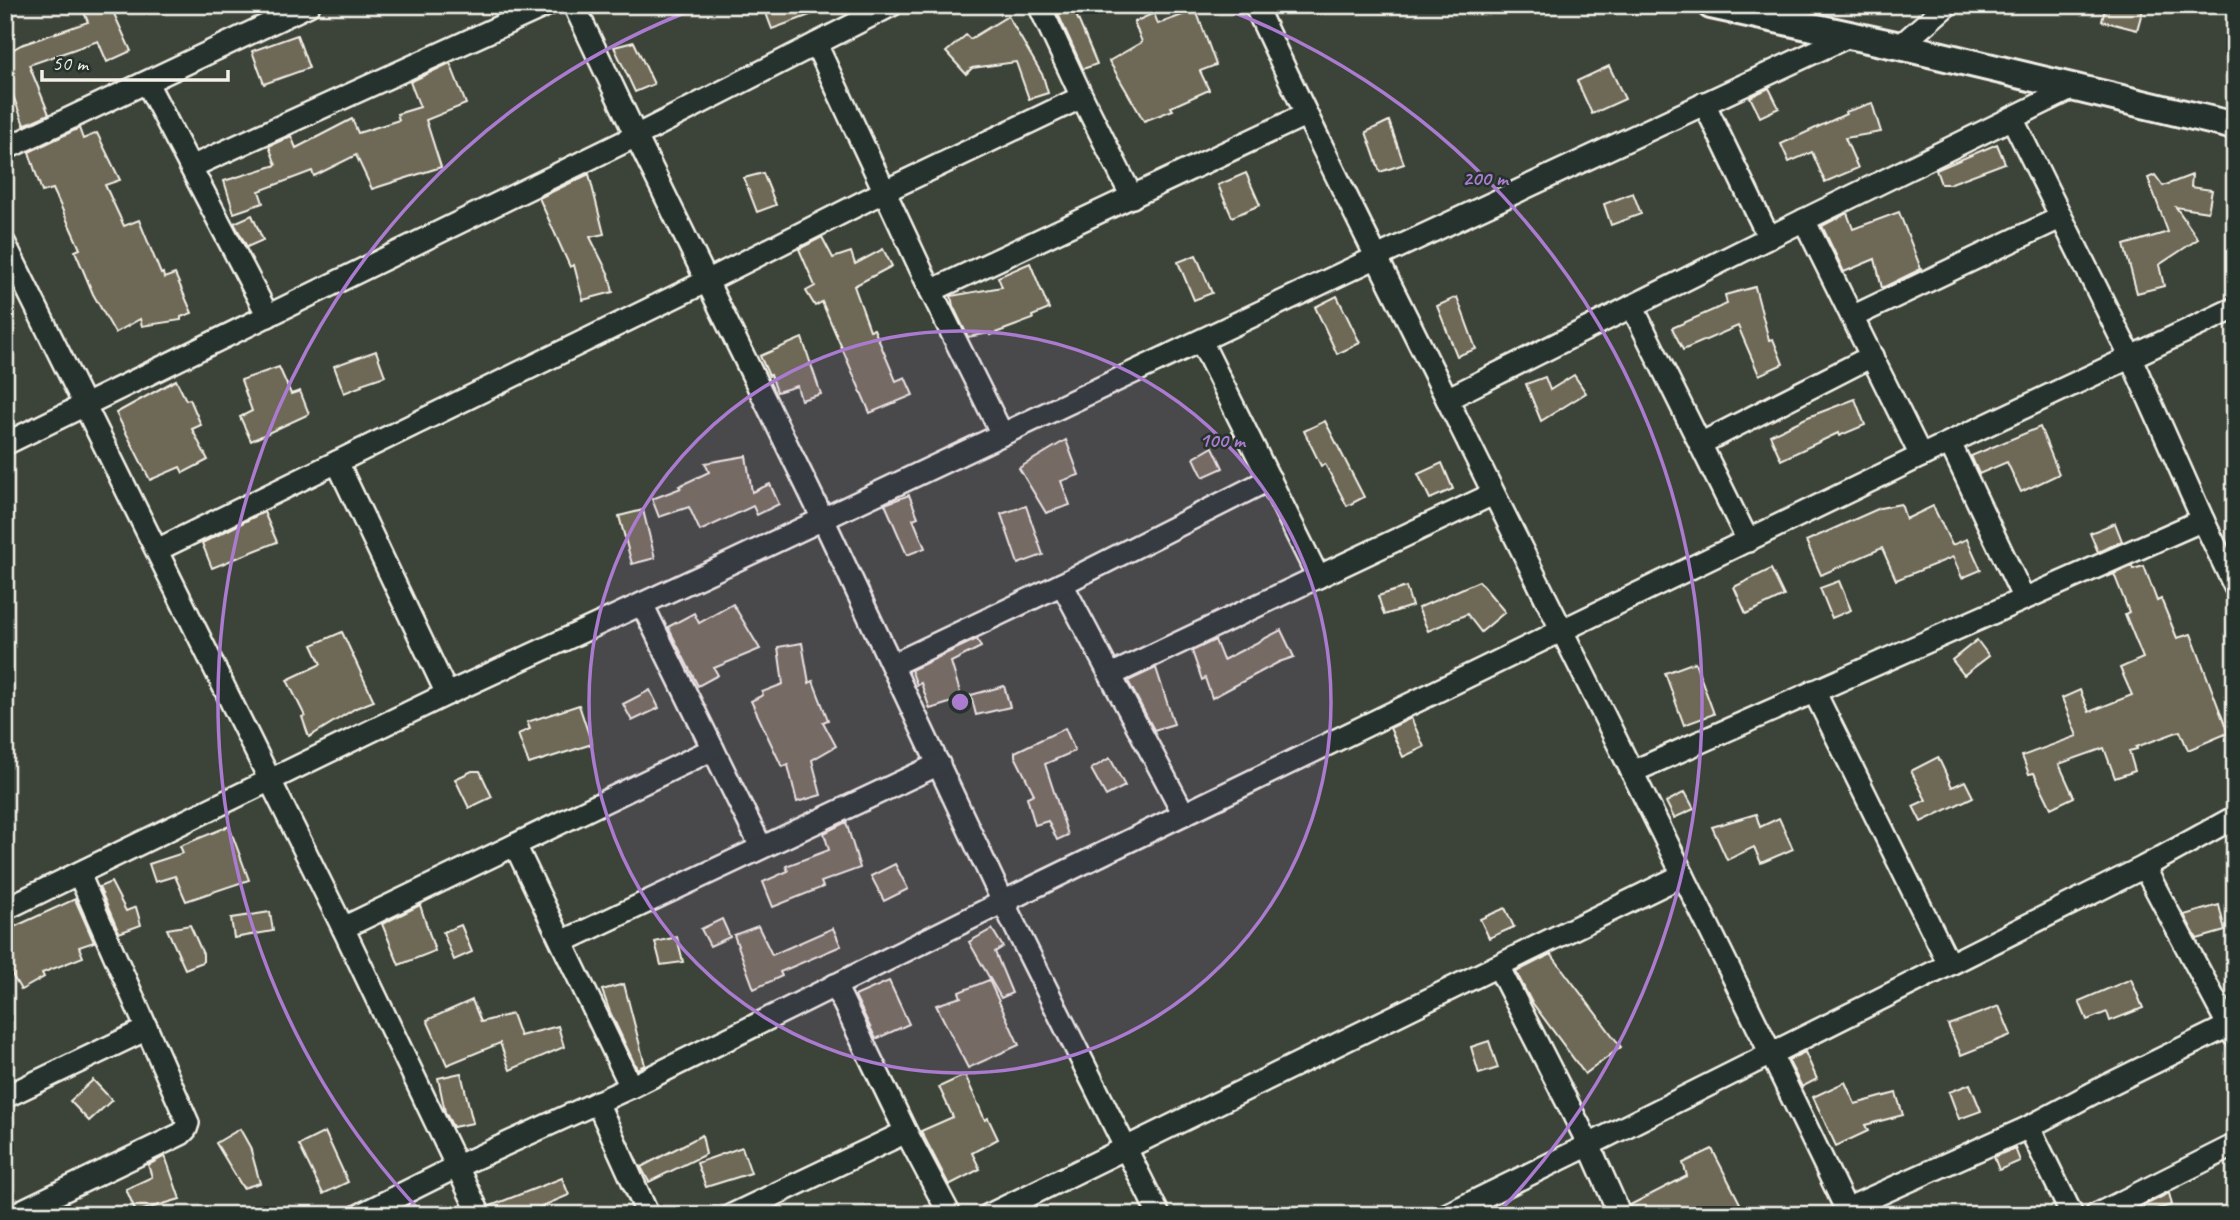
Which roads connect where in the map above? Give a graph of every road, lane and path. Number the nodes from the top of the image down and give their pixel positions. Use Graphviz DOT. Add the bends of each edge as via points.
graph roads {
  1 [pos="309,5"];
  2 [pos="547,5"];
  3 [pos="574,5"];
  4 [pos="892,5"];
  5 [pos="1039,5"];
  6 [pos="1255,5"];
  7 [pos="1713,5"];
  8 [pos="1947,5"];
  9 [pos="1849,36"];
  10 [pos="816,44"];
  11 [pos="1900,46"];
  12 [pos="147,83"];
  13 [pos="2075,87"];
  14 [pos="1082,97"];
  15 [pos="1704,103"];
  16 [pos="1305,115"];
  17 [pos="2012,118"];
  18 [pos="2235,126"];
  19 [pos="636,136"];
  20 [pos="5,149"];
  21 [pos="191,167"];
  22 [pos="885,191"];
  23 [pos="1132,197"];
  24 [pos="2060,218"];
  25 [pos="1804,220"];
  26 [pos="1769,238"];
  27 [pos="5,244"];
  28 [pos="1375,258"];
  29 [pos="11,269"];
  30 [pos="707,281"];
  31 [pos="931,291"];
  32 [pos="1632,306"];
  33 [pos="2235,308"];
  34 [pos="268,316"];
  35 [pos="1852,317"];
  36 [pos="1201,341"];
  37 [pos="1872,356"];
  38 [pos="2130,356"];
  39 [pos="1447,399"];
  40 [pos="85,404"];
  41 [pos="1002,434"];
  42 [pos="5,443"];
  43 [pos="1950,443"];
  44 [pos="1700,444"];
  45 [pos="1922,456"];
  46 [pos="337,462"];
  47 [pos="1270,479"];
  48 [pos="1493,494"];
  49 [pos="823,519"];
  50 [pos="2203,520"];
  51 [pos="1748,541"];
  52 [pos="157,550"];
  53 [pos="2227,551"];
  54 [pos="1318,578"];
  55 [pos="1062,584"];
  56 [pos="2235,587"];
  57 [pos="2024,599"];
  58 [pos="642,604"];
  59 [pos="1561,631"];
  60 [pos="892,665"];
  61 [pos="1111,675"];
  62 [pos="1814,691"];
  63 [pos="447,694"];
  64 [pos="713,749"];
  65 [pos="939,764"];
  66 [pos="1632,772"];
  67 [pos="269,779"];
  68 [pos="1184,814"];
  69 [pos="2235,817"];
  70 [pos="514,845"];
  71 [pos="761,847"];
  72 [pos="2144,867"];
  73 [pos="79,874"];
  74 [pos="1683,875"];
  75 [pos="1003,902"];
  76 [pos="5,909"];
  77 [pos="343,928"];
  78 [pos="562,942"];
  79 [pos="1949,964"];
  80 [pos="1498,966"];
  81 [pos="835,985"];
  82 [pos="147,1029"];
  83 [pos="2232,1032"];
  84 [pos="1770,1054"];
  85 [pos="631,1087"];
  86 [pos="5,1097"];
  87 [pos="597,1102"];
  88 [pos="2029,1127"];
  89 [pos="906,1132"];
  90 [pos="2235,1145"];
  91 [pos="1589,1146"];
  92 [pos="1125,1148"];
  93 [pos="458,1166"];
  94 [pos="1847,1212"];
  95 [pos="994,1214"];
  96 [pos="13,1215"];
  97 [pos="360,1215"];
  98 [pos="480,1215"];
  99 [pos="648,1215"];
  100 [pos="732,1215"];
  101 [pos="950,1215"];
  102 [pos="1159,1215"];
  103 [pos="1446,1215"];
  104 [pos="1620,1215"];
  105 [pos="2072,1215"];
  106 [pos="2096,1215"];
  1 -- 12 [label="street"];
  2 -- 21 [label="street"];
  3 -- 19 [label="street"];
  4 -- 10 [label="street"];
  5 -- 14 [label="street"];
  6 -- 16 [label="street"];
  7 -- 9 [label="street"];
  8 -- 11 [label="street"];
  9 -- 11 [label="street"];
  9 -- 15 [label="street"];
  10 -- 19 [label="street"];
  10 -- 22 [label="street"];
  11 -- 13 [label="street"];
  12 -- 20 [label="street"];
  12 -- 21 [label="street"];
  13 -- 17 [label="street"];
  13 -- 18 [label="street"];
  14 -- 22 [label="street"];
  14 -- 23 [label="street"];
  15 -- 26 [label="street"];
  15 -- 28 [label="street"];
  16 -- 23 [label="street"];
  16 -- 28 [label="street"];
  17 -- 24 [label="street"];
  17 -- 25 [label="street"];
  19 -- 30 [label="street"];
  19 -- 34 [label="street"];
  21 -- 34 [label="street"];
  22 -- 30 [label="street"];
  22 -- 31 [label="street"];
  23 -- 31 [label="street"];
  24 -- 35 [label="street"];
  24 -- 38 [label="street"];
  25 -- 26 [label="street"];
  25 -- 35 [label="street"];
  26 -- 32 [label="street"];
  27 -- 29 [label="street"];
  28 -- 36 [label="street"];
  28 -- 39 [label="street"];
  29 -- 40 [label="street"];
  30 -- 46 [label="street"];
  30 -- 49 [label="street"];
  31 -- 41 [label="street"];
  32 -- 39 [label="street"];
  32 -- 44 [label="street"];
  33 -- 38 [label="street"];
  34 -- 40 [label="street"];
  35 -- 37 [label="street"];
  36 -- 41 [label="street"];
  36 -- 47 [label="street"];
  37 -- 44 [label="street"];
  37 -- 45 [label="street"];
  38 -- 43 [label="street"];
  38 -- 50 [label="street"];
  39 -- 48 [label="street"];
  40 -- 42 [label="street"];
  40 -- 52 [label="street"];
  41 -- 49 [label="street"];
  43 -- 45 [label="street"];
  43 -- 57 [label="street"];
  44 -- 51 [label="street"];
  45 -- 51 [label="street"];
  46 -- 52 [label="street"];
  46 -- 63 [label="street"];
  47 -- 54 [label="street"];
  47 -- 55 [label="street"];
  48 -- 54 [label="street"];
  48 -- 59 [label="street"];
  49 -- 58 [label="street"];
  49 -- 60 [label="street"];
  50 -- 53 [label="street"];
  50 -- 57 [label="street"];
  51 -- 59 [label="street"];
  52 -- 67 [label="street"];
  53 -- 56 [label="street"];
  54 -- 61 [label="street"];
  55 -- 60 [label="street"];
  55 -- 61 [label="street"];
  57 -- 62 [label="street"];
  58 -- 63 [label="street"];
  58 -- 64 [label="street"];
  59 -- 66 [label="street"];
  59 -- 68 [label="street"];
  60 -- 65 [label="street"];
  61 -- 68 [label="street"];
  62 -- 66 [label="street"];
  62 -- 79 [label="street"];
  63 -- 67 [label="street"];
  64 -- 70 [label="street"];
  64 -- 71 [label="street"];
  65 -- 71 [label="street"];
  65 -- 75 [label="street"];
  66 -- 74 [label="street"];
  67 -- 73 [label="street"];
  67 -- 77 [label="street"];
  68 -- 75 [label="street"];
  69 -- 72 [label="street"];
  70 -- 77 [label="street"];
  70 -- 78 [label="street"];
  71 -- 78 [label="street"];
  72 -- 79 [label="street"];
  72 -- 83 [label="street"];
  73 -- 76 [label="street"];
  73 -- 82 [label="street"];
  74 -- 80 [label="street"];
  74 -- 84 [label="street"];
  75 -- 81 [label="street"];
  75 -- 92 [label="street"];
  77 -- 93 [label="street"];
  78 -- 85 [label="street"];
  79 -- 84 [label="street"];
  80 -- 91 [label="street"];
  80 -- 92 [label="street"];
  81 -- 85 [label="street"];
  81 -- 89 [label="street"];
  82 -- 86 [label="street"];
  82 -- 96 [label="street" via="186,1116 186,1129"];
  83 -- 88 [label="street" via="2118,1080"];
  84 -- 91 [label="street"];
  84 -- 94 [label="street"];
  85 -- 87 [label="street"];
  87 -- 93 [label="street"];
  87 -- 99 [label="street"];
  88 -- 94 [label="street"];
  88 -- 105 [label="street"];
  89 -- 100 [label="street"];
  89 -- 101 [label="street"];
  90 -- 106 [label="street"];
  91 -- 103 [label="street"];
  91 -- 104 [label="street"];
  92 -- 95 [label="street"];
  92 -- 102 [label="street"];
  93 -- 97 [label="street"];
  93 -- 98 [label="street"];
}
